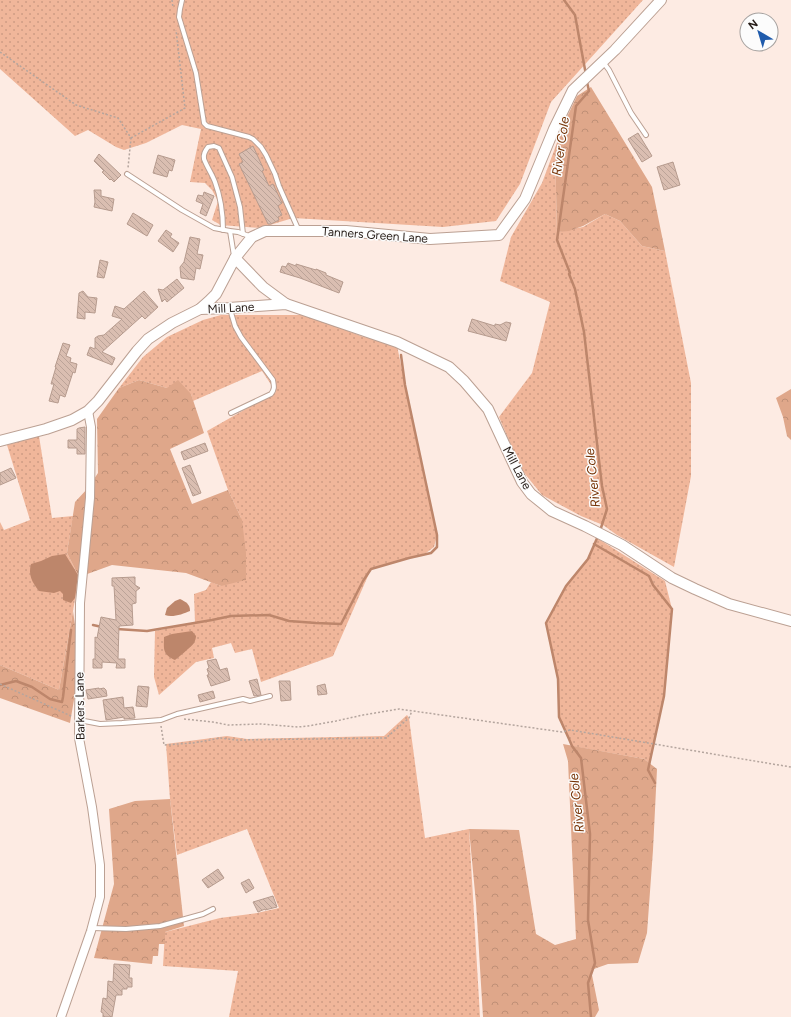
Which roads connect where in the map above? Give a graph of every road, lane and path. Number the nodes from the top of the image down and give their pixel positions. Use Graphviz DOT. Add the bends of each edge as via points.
graph roads {
  1 [pos="172,0"];
  2 [pos="182,0"];
  3 [pos="661,0"];
  4 [pos="173,8"];
  5 [pos="176,31"];
  6 [pos="0,52"];
  7 [pos="603,61"];
  8 [pos="646,135"];
  9 [pos="131,138"];
  10 [pos="127,174"];
  11 [pos="223,230"];
  12 [pos="230,231"];
  13 [pos="299,231"];
  14 [pos="248,236"];
  15 [pos="235,258"];
  16 [pos="286,304"];
  17 [pos="230,308"];
  18 [pos="200,309"];
  19 [pos="88,412"];
  20 [pos="231,413"];
  21 [pos="0,442"];
  22 [pos="791,621"];
  23 [pos="0,684"];
  24 [pos="270,696"];
  25 [pos="412,711"];
  26 [pos="182,719"];
  27 [pos="79,720"];
  28 [pos="161,720"];
  29 [pos="791,767"];
  30 [pos="213,909"];
  31 [pos="92,928"];
  32 [pos="61,1017"];
  1 -- 4 [label="path"];
  2 -- 13 [label="lane" via="179,17 196,73 204,123 249,137 261,147"];
  3 -- 7 [label="street, Tanners Green Lane"];
  5 -- 9 [label="path" via="185,108"];
  6 -- 9 [label="path" via="76,105 118,118"];
  7 -- 8 [label="lane"];
  7 -- 13 [label="street, Tanners Green Lane" via="573,90 525,199 499,235 430,239 346,231"];
  9 -- 10 [label="path"];
  10 -- 11 [label="lane" via="182,210 214,228"];
  11 -- 12 [label="lane"];
  11 -- 14 [label="lane" via="219,195 204,158 208,148 214,146 219,148 234,185"];
  12 -- 14 [label="lane"];
  12 -- 15 [label="lane"];
  13 -- 14 [label="street, Tanners Green Lane" via="265,232"];
  14 -- 15 [label="street"];
  15 -- 16 [label="street, Mill Lane" via="263,287"];
  15 -- 18 [label="street" via="216,294"];
  16 -- 17 [label="street, Mill Lane"];
  16 -- 22 [label="street, Mill Lane" via="397,342 449,367 488,409 522,482 531,494 552,511 622,544 672,578 695,589 729,604"];
  17 -- 18 [label="street, Mill Lane"];
  17 -- 20 [label="lane" via="241,337 273,380 275,388 271,394"];
  18 -- 19 [label="street" via="148,339"];
  19 -- 21 [label="street" via="46,429"];
  19 -- 27 [label="street, Barkers Lane" via="91,427 90,498 80,603"];
  23 -- 27 [label="path"];
  24 -- 28 [label="lane" via="250,701 243,699"];
  25 -- 26 [label="path" via="399,709 298,727 228,725"];
  25 -- 28 [label="path" via="409,718 386,738 221,738 164,746"];
  25 -- 29 [label="path" via="562,732 570,730"];
  27 -- 28 [label="lane" via="100,724"];
  27 -- 31 [label="street, Barkers Lane" via="79,738 100,865 100,897"];
  30 -- 31 [label="lane" via="160,926"];
  31 -- 32 [label="street, Barkers Lane"];
}
